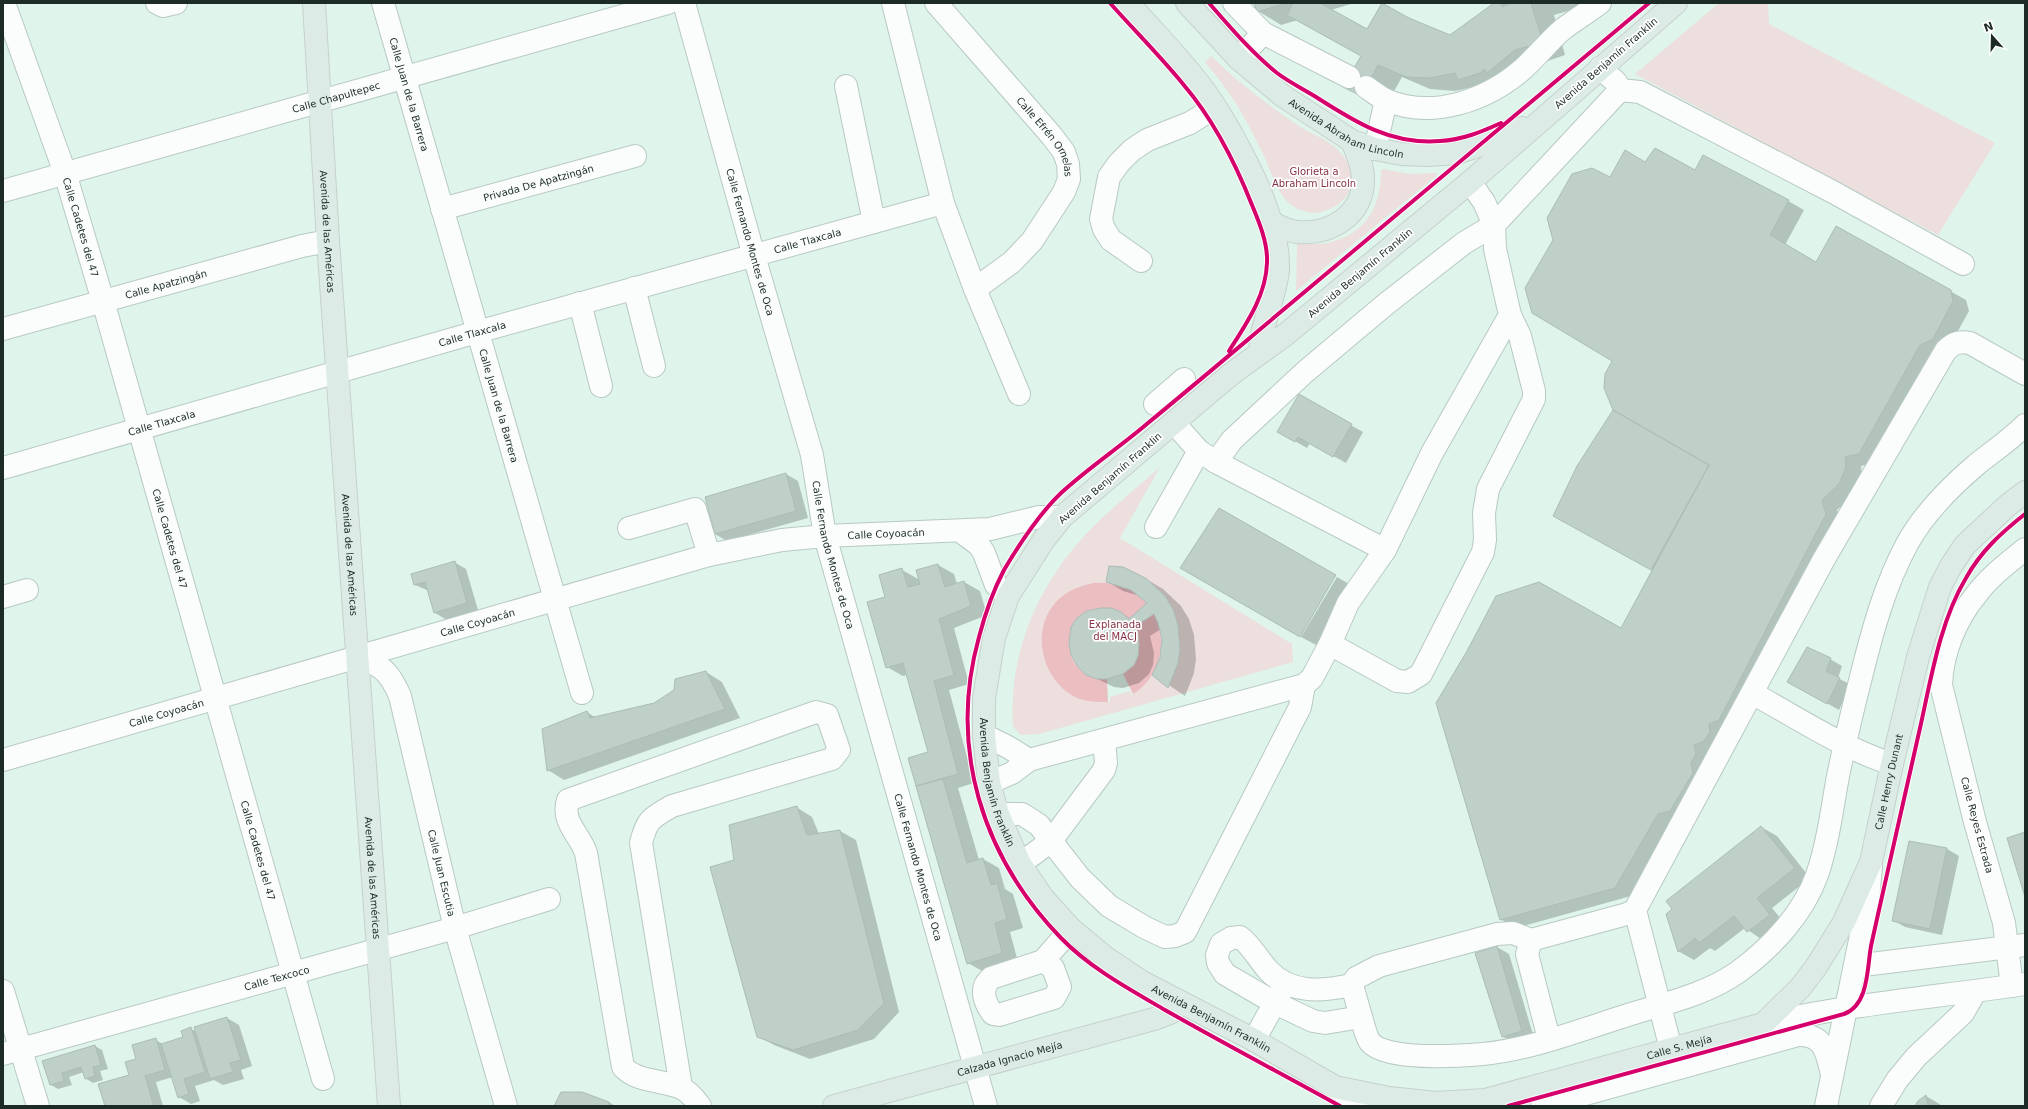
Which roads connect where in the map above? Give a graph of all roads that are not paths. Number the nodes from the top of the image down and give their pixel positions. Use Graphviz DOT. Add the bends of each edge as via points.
graph roads {
  1 [pos="4,3"];
  2 [pos="157,3"];
  3 [pos="176,3"];
  4 [pos="314,3"];
  5 [pos="383,3"];
  6 [pos="668,3"];
  7 [pos="684,3"];
  8 [pos="893,3"];
  9 [pos="936,3"];
  10 [pos="1128,3"];
  11 [pos="1187,3"];
  12 [pos="1234,3"];
  13 [pos="1600,3"];
  14 [pos="1676,3"];
  15 [pos="1263,33"];
  16 [pos="1239,59"];
  17 [pos="1600,68"];
  18 [pos="404,77"];
  19 [pos="846,86"];
  20 [pos="1620,90"];
  21 [pos="1386,100"];
  22 [pos="320,102"];
  23 [pos="1215,107"];
  24 [pos="1539,121"];
  25 [pos="1352,141"];
  26 [pos="1375,149"];
  27 [pos="635,156"];
  28 [pos="65,173"];
  29 [pos="1470,182"];
  30 [pos="3,191"];
  31 [pos="944,203"];
  32 [pos="442,209"];
  33 [pos="874,222"];
  34 [pos="1271,222"];
  35 [pos="1494,225"];
  36 [pos="328,241"];
  37 [pos="754,256"];
  38 [pos="1141,261"];
  39 [pos="1963,264"];
  40 [pos="634,288"];
  41 [pos="975,289"];
  42 [pos="103,301"];
  43 [pos="580,303"];
  44 [pos="1510,315"];
  45 [pos="3,329"];
  46 [pos="477,332"];
  47 [pos="1260,353"];
  48 [pos="654,366"];
  49 [pos="339,372"];
  50 [pos="2025,374"];
  51 [pos="601,386"];
  52 [pos="1169,392"];
  53 [pos="1020,394"];
  54 [pos="1180,418"];
  55 [pos="2025,425"];
  56 [pos="138,429"];
  57 [pos="1208,457"];
  58 [pos="3,468"];
  59 [pos="2025,492"];
  60 [pos="1062,517"];
  61 [pos="1156,527"];
  62 [pos="629,528"];
  63 [pos="960,531"];
  64 [pos="825,536"];
  65 [pos="2025,549"];
  66 [pos="1385,550"];
  67 [pos="709,555"];
  68 [pos="27,590"];
  69 [pos="1008,596"];
  70 [pos="3,597"];
  71 [pos="554,599"];
  72 [pos="1330,644"];
  73 [pos="358,656"];
  74 [pos="1918,657"];
  75 [pos="1943,664"];
  76 [pos="1304,685"];
  77 [pos="582,693"];
  78 [pos="1752,693"];
  79 [pos="215,698"];
  80 [pos="984,735"];
  81 [pos="1104,740"];
  82 [pos="1844,743"];
  83 [pos="3,760"];
  84 [pos="1029,760"];
  85 [pos="1892,764"];
  86 [pos="989,782"];
  87 [pos="998,814"];
  88 [pos="1051,841"];
  89 [pos="1871,862"];
  90 [pos="1020,864"];
  91 [pos="549,899"];
  92 [pos="1635,910"];
  93 [pos="455,928"];
  94 [pos="1071,929"];
  95 [pos="1531,940"];
  96 [pos="2016,947"];
  97 [pos="377,949"];
  98 [pos="1043,960"];
  99 [pos="1855,966"];
  100 [pos="293,972"];
  101 [pos="1286,982"];
  102 [pos="1352,985"];
  103 [pos="2018,985"];
  104 [pos="3,991"];
  105 [pos="1975,992"];
  106 [pos="1181,1003"];
  107 [pos="1275,1003"];
  108 [pos="1660,1006"];
  109 [pos="1845,1007"];
  110 [pos="1361,1017"];
  111 [pos="1763,1024"];
  112 [pos="1549,1039"];
  113 [pos="1254,1040"];
  114 [pos="1671,1049"];
  115 [pos="12,1052"];
  116 [pos="975,1066"];
  117 [pos="1832,1076"];
  118 [pos="322,1079"];
  119 [pos="681,1087"];
  120 [pos="1335,1087"];
  121 [pos="38,1106"];
  122 [pos="389,1106"];
  123 [pos="506,1106"];
  124 [pos="700,1106"];
  125 [pos="834,1106"];
  126 [pos="986,1106"];
  127 [pos="1364,1106"];
  128 [pos="1542,1106"];
  129 [pos="1826,1106"];
  130 [pos="1880,1106"];
  1 -- 28 [label="street, Calle Cadetes del 47"];
  2 -- 3 [label="street" via="163,6"];
  4 -- 22 [label="main road, Avenida de las Américas"];
  5 -- 18 [label="street, Calle Juan de la Barrera"];
  6 -- 18 [label="street, Calle Chapultepec"];
  7 -- 37 [label="street, Calle Fernando Montes de Oca"];
  8 -- 31 [label="street"];
  9 -- 41 [label="street, Calle Efrén Ornelas" via="1051,135 1064,152 1068,164 1069,179 1064,192 1032,241 1012,262"];
  10 -- 23 [label="main road"];
  11 -- 16 [label="main road, Avenida Abraham Lincoln"];
  12 -- 15 [label="street"];
  13 -- 21 [label="street" via="1562,30 1523,68 1486,94 1445,107 1405,106"];
  14 -- 17 [label="main road, Avenida Benjamín Franklin"];
  15 -- 16 [label="street"];
  15 -- 21 [label="street"];
  16 -- 25 [label="main road, Avenida Abraham Lincoln" via="1283,96"];
  17 -- 20 [label="street" via="1616,82"];
  17 -- 24 [label="main road, Avenida Benjamín Franklin"];
  18 -- 22 [label="street, Calle Chapultepec"];
  18 -- 32 [label="street, Calle Juan de la Barrera"];
  19 -- 33 [label="street"];
  20 -- 35 [label="street"];
  20 -- 39 [label="street" via="1640,92 1833,192"];
  21 -- 26 [label="street"];
  22 -- 28 [label="street, Calle Chapultepec"];
  22 -- 36 [label="main road, Avenida de las Américas"];
  23 -- 34 [label="main road" via="1244,156"];
  23 -- 38 [label="street" via="1190,123 1147,140 1132,150 1110,177 1101,219 1104,229 1111,240"];
  24 -- 26 [label="main road, Avenida Abraham Lincoln" via="1456,153 1402,154"];
  24 -- 29 [label="main road, Avenida Benjamín Franklin"];
  25 -- 26 [label="main road, Avenida Abraham Lincoln"];
  25 -- 34 [label="main road" via="1363,179 1357,207 1348,217 1332,227 1315,232 1291,230"];
  27 -- 32 [label="street, Privada De Apatzingán"];
  28 -- 30 [label="street, Calle Chapultepec"];
  28 -- 42 [label="street, Calle Cadetes del 47"];
  29 -- 35 [label="street" via="1484,202"];
  29 -- 47 [label="main road, Avenida Benjamín Franklin"];
  31 -- 33 [label="street, Calle Tlaxcala"];
  31 -- 41 [label="street"];
  32 -- 46 [label="street, Calle Juan de la Barrera"];
  33 -- 37 [label="street, Calle Tlaxcala"];
  34 -- 47 [label="main road" via="1278,269 1272,304 1263,327"];
  35 -- 44 [label="street" via="1495,249"];
  35 -- 57 [label="street" via="1464,243 1386,304 1305,372 1232,440"];
  36 -- 42 [label="street, Calle Apatzingán"];
  36 -- 49 [label="main road, Avenida de las Américas"];
  37 -- 40 [label="street, Calle Tlaxcala"];
  37 -- 64 [label="street, Calle Fernando Montes de Oca" via="812,455"];
  40 -- 43 [label="street, Calle Tlaxcala"];
  40 -- 48 [label="street"];
  41 -- 53 [label="street"];
  42 -- 45 [label="street, Calle Apatzingán"];
  42 -- 56 [label="street, Calle Cadetes del 47"];
  43 -- 46 [label="street, Calle Tlaxcala"];
  43 -- 51 [label="street"];
  44 -- 66 [label="street" via="1432,453"];
  44 -- 72 [label="street" via="1520,336 1534,399 1488,489 1484,513 1483,552 1421,674 1408,682 1397,681"];
  46 -- 49 [label="street, Calle Tlaxcala"];
  46 -- 71 [label="street, Calle Juan de la Barrera"];
  47 -- 54 [label="main road, Avenida Benjamín Franklin"];
  49 -- 56 [label="street, Calle Tlaxcala"];
  49 -- 73 [label="main road, Avenida de las Américas"];
  50 -- 78 [label="street" via="1970,343 1954,343 1946,350 1832,546"];
  52 -- 54 [label="street"];
  54 -- 57 [label="street"];
  54 -- 60 [label="main road, Avenida Benjamín Franklin"];
  55 -- 82 [label="street" via="1976,465 1937,502 1907,544 1886,588"];
  56 -- 58 [label="street, Calle Tlaxcala"];
  56 -- 79 [label="street, Calle Cadetes del 47"];
  57 -- 61 [label="street"];
  57 -- 66 [label="street"];
  59 -- 74 [label="main road, Calle Henry Dunant" via="1965,545 1951,566 1940,588"];
  60 -- 63 [label="street, Calle Coyoacán" via="1039,517 990,529"];
  60 -- 69 [label="main road, Avenida Benjamín Franklin" via="1043,541"];
  62 -- 67 [label="street" via="694,509"];
  63 -- 64 [label="street, Calle Coyoacán"];
  63 -- 69 [label="street" via="979,545 996,585"];
  64 -- 67 [label="street, Calle Coyoacán" via="782,540"];
  64 -- 116 [label="street, Calle Fernando Montes de Oca"];
  65 -- 75 [label="street, Calle Reyes Estrada" via="1976,594 1958,624"];
  66 -- 72 [label="street" via="1348,603"];
  67 -- 71 [label="street, Calle Coyoacán"];
  68 -- 70 [label="street"];
  69 -- 80 [label="main road, Avenida Benjamín Franklin" via="994,638 988,667 984,698"];
  71 -- 73 [label="street, Calle Coyoacán"];
  71 -- 77 [label="street, Calle Juan de la Barrera"];
  72 -- 76 [label="street" via="1312,678"];
  73 -- 79 [label="street, Calle Coyoacán"];
  73 -- 93 [label="street, Calle Juan Escutia" via="382,667 400,696"];
  73 -- 97 [label="main road, Avenida de las Américas"];
  74 -- 75 [label="street"];
  74 -- 85 [label="main road, Calle Henry Dunant"];
  75 -- 96 [label="street, Calle Reyes Estrada" via="1943,698 2004,923"];
  76 -- 81 [label="street"];
  76 -- 88 [label="street" via="1300,707 1185,932 1165,937 1109,906 1080,878"];
  78 -- 82 [label="street"];
  78 -- 92 [label="street"];
  79 -- 83 [label="street, Calle Coyoacán"];
  79 -- 100 [label="street, Calle Cadetes del 47"];
  80 -- 84 [label="street"];
  80 -- 86 [label="main road, Avenida Benjamín Franklin"];
  81 -- 84 [label="street"];
  81 -- 88 [label="street" via="1104,770"];
  82 -- 85 [label="street"];
  82 -- 108 [label="street" via="1825,843 1817,875 1805,901 1766,948 1738,972 1702,992"];
  84 -- 86 [label="street" via="1012,773"];
  85 -- 89 [label="main road, Calle Henry Dunant"];
  86 -- 87 [label="main road, Avenida Benjamín Franklin"];
  87 -- 88 [label="street" via="1022,814 1039,825"];
  87 -- 90 [label="main road, Avenida Benjamín Franklin"];
  88 -- 90 [label="street"];
  89 -- 99 [label="street, Calle Henry Dunant" via="1868,901"];
  89 -- 111 [label="main road" via="1844,922 1816,967 1800,988"];
  90 -- 94 [label="main road, Avenida Benjamín Franklin" via="1044,898"];
  91 -- 93 [label="street, Calle Texcoco"];
  92 -- 95 [label="street"];
  92 -- 108 [label="street"];
  93 -- 97 [label="street, Calle Texcoco"];
  93 -- 123 [label="street, Calle Juan Escutia"];
  94 -- 98 [label="street"];
  94 -- 106 [label="main road, Avenida Benjamín Franklin" via="1106,958 1142,982"];
  95 -- 102 [label="street" via="1513,933 1497,934 1379,966 1356,978"];
  95 -- 112 [label="street" via="1527,954"];
  96 -- 99 [label="street"];
  96 -- 103 [label="street, Calle Reyes Estrada"];
  97 -- 100 [label="street, Calle Texcoco"];
  97 -- 122 [label="main road, Avenida de las Américas"];
  99 -- 109 [label="street, Calle Henry Dunant"];
  100 -- 115 [label="street, Calle Texcoco"];
  100 -- 118 [label="street, Calle Cadetes del 47"];
  101 -- 102 [label="street" via="1305,989 1323,991"];
  101 -- 107 [label="street"];
  101 -- 107 [label="street" via="1270,972 1250,944 1240,937 1231,938 1221,944 1217,955 1218,964 1225,974"];
  102 -- 110 [label="street"];
  103 -- 105 [label="street, Calle S. Mejía"];
  104 -- 115 [label="street"];
  105 -- 109 [label="street, Calle S. Mejía"];
  105 -- 130 [label="street" via="1963,1013 1916,1057"];
  106 -- 113 [label="main road, Avenida Benjamín Franklin"];
  106 -- 116 [label="main road, Calzada Ignacio Mejía" via="1170,1013 1154,1018"];
  107 -- 110 [label="street" via="1313,1021 1325,1023"];
  107 -- 113 [label="street"];
  108 -- 112 [label="street"];
  108 -- 114 [label="street"];
  109 -- 111 [label="street, Calle S. Mejía"];
  109 -- 117 [label="street, Calle Henry Dunant"];
  110 -- 112 [label="street" via="1372,1044 1384,1051 1425,1056 1504,1051"];
  111 -- 114 [label="main road, Calle S. Mejía"];
  113 -- 120 [label="main road, Avenida Benjamín Franklin"];
  114 -- 120 [label="main road, Calle S. Mejía" via="1485,1100 1436,1103 1406,1101"];
  115 -- 121 [label="street"];
  116 -- 125 [label="main road, Calzada Ignacio Mejía"];
  116 -- 126 [label="street, Calle Fernando Montes de Oca"];
  117 -- 128 [label="street" via="1823,1046 1816,1038 1798,1035"];
  117 -- 129 [label="street, Calle Henry Dunant"];
  119 -- 119 [label="street" via="645,1079 623,1067 586,853 582,841 570,827 565,811 568,800 816,712 827,715 839,750 832,759 672,806 653,817 645,826 641,843"];
  119 -- 124 [label="street"];
  120 -- 127 [label="street, Avenida Benjamín Franklin"];
}
